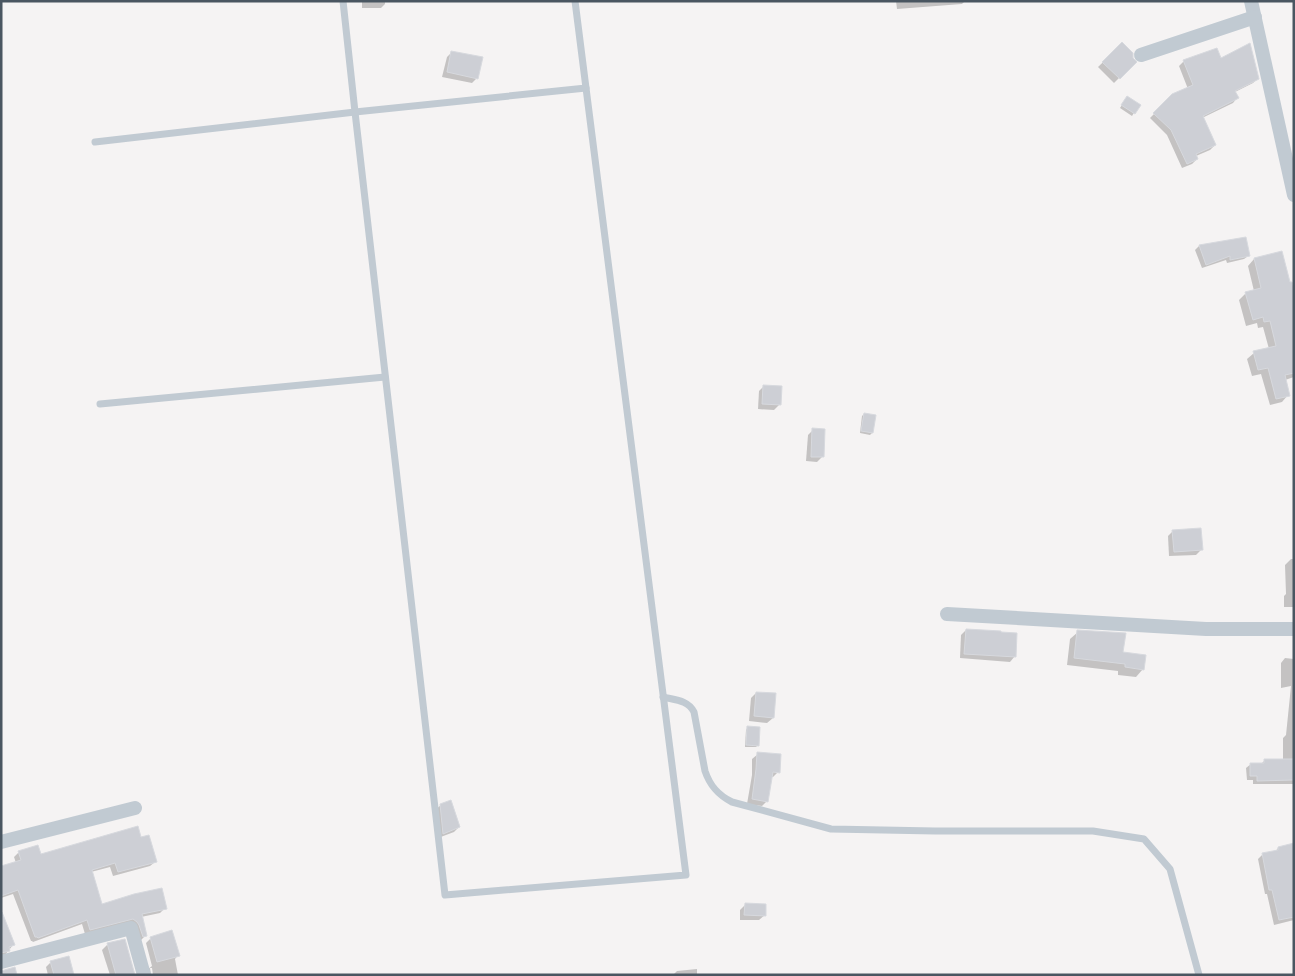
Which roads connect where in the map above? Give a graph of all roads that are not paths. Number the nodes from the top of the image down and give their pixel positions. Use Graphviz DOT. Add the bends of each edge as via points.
graph roads {
  1 [pos="343,1"];
  2 [pos="575,1"];
  3 [pos="1251,1"];
  4 [pos="1255,17"];
  5 [pos="1141,55"];
  6 [pos="586,88"];
  7 [pos="354,112"];
  8 [pos="95,142"];
  9 [pos="1294,195"];
  10 [pos="385,377"];
  11 [pos="100,404"];
  12 [pos="947,614"];
  13 [pos="1294,629"];
  14 [pos="663,697"];
  15 [pos="135,808"];
  16 [pos="1,842"];
  17 [pos="1,962"];
  18 [pos="144,975"];
  19 [pos="1198,975"];
  1 -- 7 [label="lane"];
  2 -- 6 [label="lane"];
  3 -- 4 [label="street"];
  4 -- 5 [label="street"];
  4 -- 9 [label="street"];
  6 -- 7 [label="lane"];
  6 -- 14 [label="lane"];
  7 -- 8 [label="lane"];
  7 -- 10 [label="lane"];
  10 -- 11 [label="lane"];
  10 -- 14 [label="lane" via="445,895 686,875"];
  12 -- 13 [label="street" via="1206,629"];
  14 -- 19 [label="lane" via="691,706 708,780 718,793 732,802 831,829 1093,831 1144,839 1170,869"];
  15 -- 16 [label="street"];
  17 -- 18 [label="street" via="131,928"];
}
